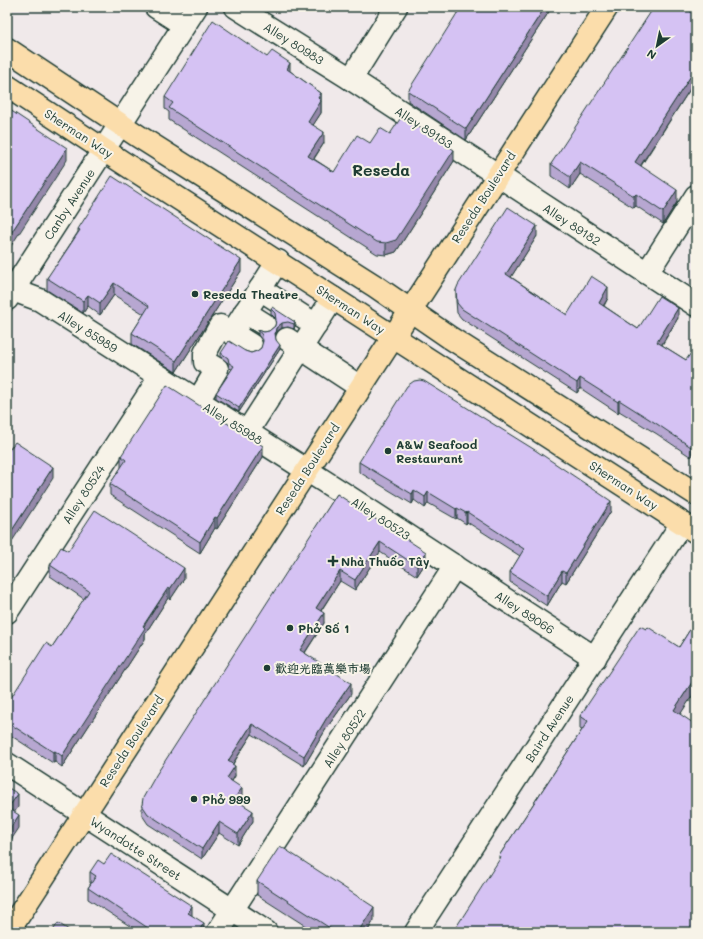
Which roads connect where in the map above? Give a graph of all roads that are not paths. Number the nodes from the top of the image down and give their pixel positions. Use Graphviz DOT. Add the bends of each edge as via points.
graph roads {
  1 [pos="156,7"];
  2 [pos="196,7"];
  3 [pos="236,7"];
  4 [pos="396,7"];
  5 [pos="607,7"];
  6 [pos="184,25"];
  7 [pos="7,49"];
  8 [pos="351,79"];
  9 [pos="7,86"];
  10 [pos="121,124"];
  11 [pos="104,150"];
  12 [pos="497,175"];
  13 [pos="696,196"];
  14 [pos="278,261"];
  15 [pos="647,272"];
  16 [pos="260,289"];
  17 [pos="10,295"];
  18 [pos="333,298"];
  19 [pos="696,305"];
  20 [pos="410,310"];
  21 [pos="245,312"];
  22 [pos="264,324"];
  23 [pos="316,325"];
  24 [pos="232,333"];
  25 [pos="393,336"];
  26 [pos="294,344"];
  27 [pos="251,345"];
  28 [pos="160,376"];
  29 [pos="360,387"];
  30 [pos="201,395"];
  31 [pos="250,427"];
  32 [pos="310,464"];
  33 [pos="696,494"];
  34 [pos="696,502"];
  35 [pos="689,527"];
  36 [pos="455,566"];
  37 [pos="7,612"];
  38 [pos="595,658"];
  39 [pos="7,764"];
  40 [pos="84,815"];
  41 [pos="233,910"];
  42 [pos="8,932"];
  43 [pos="218,932"];
  44 [pos="266,932"];
  45 [pos="416,932"];
  1 -- 6 [label="street"];
  2 -- 6 [label="street, Canby Avenue"];
  3 -- 8 [label="street, Alley 80983"];
  4 -- 8 [label="street"];
  5 -- 12 [label="main road, Reseda Boulevard"];
  6 -- 10 [label="street, Canby Avenue"];
  7 -- 10 [label="main road"];
  8 -- 12 [label="street, Alley 89183"];
  9 -- 11 [label="main road, Sherman Way"];
  10 -- 11 [label="street, Canby Avenue"];
  10 -- 20 [label="main road"];
  11 -- 14 [label="main road, Sherman Way"];
  11 -- 17 [label="street, Canby Avenue"];
  12 -- 15 [label="street, Alley 89182"];
  12 -- 20 [label="main road, Reseda Boulevard"];
  13 -- 15 [label="street"];
  14 -- 16 [label="street"];
  14 -- 18 [label="main road, Sherman Way"];
  15 -- 19 [label="street, Alley 89182"];
  16 -- 21 [label="street"];
  16 -- 23 [label="street"];
  17 -- 28 [label="street, Alley 85989" via="40,300"];
  18 -- 23 [label="street"];
  18 -- 25 [label="main road, Sherman Way"];
  20 -- 25 [label="main road, Reseda Boulevard"];
  20 -- 33 [label="main road"];
  21 -- 22 [label="street"];
  21 -- 24 [label="street"];
  23 -- 26 [label="street"];
  24 -- 27 [label="street"];
  24 -- 30 [label="street" via="220,326 205,353 205,362 223,373"];
  25 -- 29 [label="main road, Reseda Boulevard"];
  25 -- 35 [label="main road, Sherman Way"];
  26 -- 29 [label="street"];
  26 -- 31 [label="street" via="260,396"];
  28 -- 30 [label="street, Alley 85988"];
  28 -- 37 [label="street, Alley 80524"];
  29 -- 32 [label="main road, Reseda Boulevard"];
  30 -- 31 [label="street, Alley 85988"];
  31 -- 32 [label="street, Alley 85988"];
  32 -- 36 [label="street, Alley 80523"];
  32 -- 40 [label="main road, Reseda Boulevard"];
  34 -- 35 [label="main road"];
  35 -- 38 [label="street, Baird Avenue"];
  36 -- 38 [label="street, Alley 89066"];
  36 -- 41 [label="street, Alley 80522"];
  38 -- 45 [label="street, Baird Avenue"];
  39 -- 40 [label="street, Wyandotte Street"];
  40 -- 41 [label="street, Wyandotte Street"];
  40 -- 42 [label="main road, Reseda Boulevard"];
  41 -- 43 [label="street, Alley 80522"];
  41 -- 44 [label="street, Wyandotte Street"];
}
